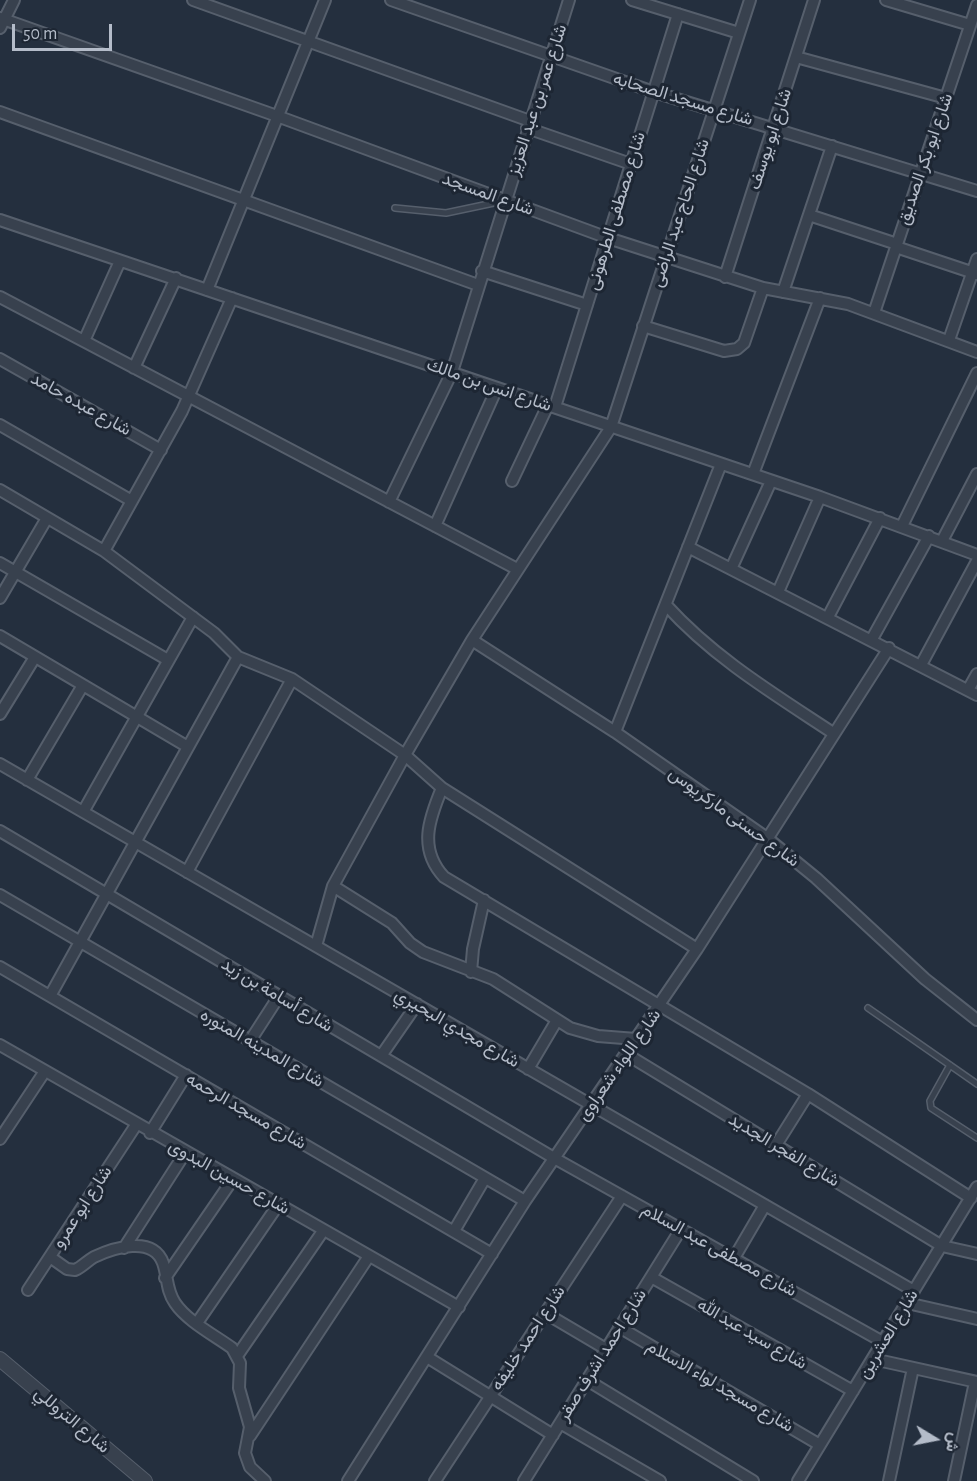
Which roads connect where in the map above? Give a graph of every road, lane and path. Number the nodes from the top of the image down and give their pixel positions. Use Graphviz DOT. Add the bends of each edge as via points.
graph roads {
  1 [pos="14,0"];
  2 [pos="193,0"];
  3 [pos="325,0"];
  4 [pos="391,0"];
  5 [pos="569,0"];
  6 [pos="632,0"];
  7 [pos="750,0"];
  8 [pos="814,0"];
  9 [pos="886,0"];
  10 [pos="977,5"];
  11 [pos="678,14"];
  12 [pos="2,22"];
  13 [pos="970,25"];
  14 [pos="739,33"];
  15 [pos="308,41"];
  16 [pos="551,56"];
  17 [pos="796,57"];
  18 [pos="654,92"];
  19 [pos="946,98"];
  20 [pos="714,110"];
  21 [pos="0,112"];
  22 [pos="278,116"];
  23 [pos="529,124"];
  24 [pos="774,127"];
  25 [pos="832,146"];
  26 [pos="631,164"];
  27 [pos="921,174"];
  28 [pos="977,191"];
  29 [pos="243,200"];
  30 [pos="505,200"];
  31 [pos="395,208"];
  32 [pos="809,215"];
  33 [pos="0,220"];
  34 [pos="608,238"];
  35 [pos="896,246"];
  36 [pos="665,257"];
  37 [pos="977,259"];
  38 [pos="120,261"];
  39 [pos="482,271"];
  40 [pos="975,274"];
  41 [pos="725,277"];
  42 [pos="176,278"];
  43 [pos="478,285"];
  44 [pos="764,288"];
  45 [pos="207,290"];
  46 [pos="783,292"];
  47 [pos="0,297"];
  48 [pos="232,298"];
  49 [pos="820,298"];
  50 [pos="587,305"];
  51 [pos="874,313"];
  52 [pos="644,326"];
  53 [pos="949,340"];
  54 [pos="84,341"];
  55 [pos="977,352"];
  56 [pos="0,359"];
  57 [pos="134,368"];
  58 [pos="452,372"];
  59 [pos="977,373"];
  60 [pos="497,388"];
  61 [pos="188,396"];
  62 [pos="551,406"];
  63 [pos="0,425"];
  64 [pos="611,427"];
  65 [pos="161,450"];
  66 [pos="721,464"];
  67 [pos="753,474"];
  68 [pos="977,474"];
  69 [pos="512,481"];
  70 [pos="771,481"];
  71 [pos="0,490"];
  72 [pos="820,497"];
  73 [pos="132,501"];
  74 [pos="389,502"];
  75 [pos="47,518"];
  76 [pos="880,518"];
  77 [pos="435,526"];
  78 [pos="902,526"];
  79 [pos="929,536"];
  80 [pos="942,541"];
  81 [pos="688,547"];
  82 [pos="104,551"];
  83 [pos="977,555"];
  84 [pos="977,561"];
  85 [pos="0,563"];
  86 [pos="517,569"];
  87 [pos="731,569"];
  88 [pos="16,572"];
  89 [pos="778,592"];
  90 [pos="0,598"];
  91 [pos="666,605"];
  92 [pos="193,617"];
  93 [pos="828,617"];
  94 [pos="0,636"];
  95 [pos="872,639"];
  96 [pos="472,640"];
  97 [pos="889,648"];
  98 [pos="35,657"];
  99 [pos="238,657"];
  100 [pos="168,660"];
  101 [pos="921,665"];
  102 [pos="977,674"];
  103 [pos="292,679"];
  104 [pos="83,685"];
  105 [pos="973,693"];
  106 [pos="0,714"];
  107 [pos="136,717"];
  108 [pos="615,732"];
  109 [pos="833,733"];
  110 [pos="188,747"];
  111 [pos="405,755"];
  112 [pos="0,764"];
  113 [pos="27,780"];
  114 [pos="442,788"];
  115 [pos="83,812"];
  116 [pos="0,831"];
  117 [pos="767,838"];
  118 [pos="135,842"];
  119 [pos="187,872"];
  120 [pos="333,886"];
  121 [pos="106,894"];
  122 [pos="0,895"];
  123 [pos="484,900"];
  124 [pos="80,941"];
  125 [pos="316,946"];
  126 [pos="697,949"];
  127 [pos="0,967"];
  128 [pos="471,972"];
  129 [pos="50,996"];
  130 [pos="279,996"];
  131 [pos="660,1004"];
  132 [pos="417,1005"];
  133 [pos="868,1008"];
  134 [pos="557,1020"];
  135 [pos="977,1020"];
  136 [pos="636,1039"];
  137 [pos="250,1041"];
  138 [pos="0,1045"];
  139 [pos="626,1054"];
  140 [pos="381,1056"];
  141 [pos="950,1065"];
  142 [pos="528,1069"];
  143 [pos="45,1071"];
  144 [pos="186,1076"];
  145 [pos="977,1084"];
  146 [pos="808,1094"];
  147 [pos="591,1105"];
  148 [pos="136,1125"];
  149 [pos="150,1133"];
  150 [pos="0,1138"];
  151 [pos="977,1138"];
  152 [pos="776,1145"];
  153 [pos="185,1153"];
  154 [pos="554,1158"];
  155 [pos="484,1178"];
  156 [pos="232,1179"];
  157 [pos="977,1187"];
  158 [pos="622,1196"];
  159 [pos="971,1198"];
  160 [pos="525,1202"];
  161 [pos="278,1205"];
  162 [pos="765,1206"];
  163 [pos="681,1229"];
  164 [pos="323,1231"];
  165 [pos="454,1232"];
  166 [pos="942,1246"];
  167 [pos="124,1248"];
  168 [pos="492,1254"];
  169 [pos="977,1254"];
  170 [pos="369,1256"];
  171 [pos="50,1257"];
  172 [pos="734,1258"];
  173 [pos="651,1277"];
  174 [pos="165,1278"];
  175 [pos="28,1290"];
  176 [pos="914,1291"];
  177 [pos="907,1303"];
  178 [pos="459,1307"];
  179 [pos="545,1312"];
  180 [pos="977,1319"];
  181 [pos="197,1323"];
  182 [pos="619,1328"];
  183 [pos="883,1342"];
  184 [pos="606,1349"];
  185 [pos="237,1356"];
  186 [pos="427,1357"];
  187 [pos="0,1359"];
  188 [pos="873,1359"];
  189 [pos="913,1368"];
  190 [pos="587,1380"];
  191 [pos="976,1382"];
  192 [pos="853,1391"];
  193 [pos="491,1396"];
  194 [pos="560,1424"];
  195 [pos="553,1434"];
  196 [pos="250,1436"];
  197 [pos="820,1444"];
  198 [pos="529,1479"];
  199 [pos="145,1481"];
  200 [pos="265,1481"];
  201 [pos="348,1481"];
  202 [pos="435,1481"];
  203 [pos="660,1481"];
  204 [pos="753,1481"];
  205 [pos="798,1481"];
  206 [pos="889,1481"];
  207 [pos="954,1481"];
  1 -- 12 [label="street"];
  2 -- 15 [label="street"];
  3 -- 15 [label="street"];
  4 -- 16 [label="street, شارع مسجد الصحابه"];
  5 -- 16 [label="street, شارع عمر بن عبد العزيز"];
  6 -- 11 [label="street"];
  7 -- 14 [label="street, شارع الحاج عبد الراضى"];
  8 -- 17 [label="street, شارع ابو يوسف"];
  9 -- 13 [label="street"];
  10 -- 13 [label="street, شارع ابو بكر الصديق"];
  11 -- 14 [label="street"];
  11 -- 18 [label="street, شارع مصطفى الطرهونى"];
  12 -- 22 [label="street, شارع المسجد"];
  13 -- 19 [label="street, شارع ابو بكر الصديق"];
  14 -- 20 [label="street, شارع الحاج عبد الراضى"];
  15 -- 22 [label="street"];
  15 -- 23 [label="street"];
  16 -- 18 [label="street, شارع مسجد الصحابه"];
  16 -- 23 [label="street, شارع عمر بن عبد العزيز"];
  17 -- 19 [label="street"];
  17 -- 24 [label="street, شارع ابو يوسف"];
  18 -- 20 [label="street, شارع مسجد الصحابه"];
  18 -- 26 [label="street, شارع مصطفى الطرهونى"];
  19 -- 27 [label="street, شارع ابو بكر الصديق"];
  20 -- 24 [label="street, شارع مسجد الصحابه"];
  20 -- 36 [label="street, شارع الحاج عبد الراضى"];
  21 -- 29 [label="street"];
  22 -- 29 [label="street"];
  22 -- 30 [label="street, شارع المسجد"];
  23 -- 26 [label="street"];
  23 -- 30 [label="street, شارع عمر بن عبد العزيز"];
  24 -- 25 [label="street, شارع مسجد الصحابه"];
  24 -- 41 [label="street, شارع ابو يوسف"];
  25 -- 27 [label="street, شارع مسجد الصحابه"];
  25 -- 32 [label="street"];
  26 -- 34 [label="street, شارع مصطفى الطرهونى"];
  27 -- 28 [label="street, شارع مسجد الصحابه"];
  27 -- 35 [label="street, شارع ابو بكر الصديق"];
  29 -- 43 [label="street"];
  29 -- 45 [label="street"];
  30 -- 31 [label="lane" via="446,213"];
  30 -- 34 [label="street, شارع المسجد"];
  30 -- 39 [label="street, شارع عمر بن عبد العزيز"];
  32 -- 35 [label="street"];
  32 -- 46 [label="street"];
  33 -- 38 [label="street, شارع انس بن مالك"];
  34 -- 36 [label="street, شارع المسجد"];
  34 -- 50 [label="street, شارع مصطفى الطرهونى"];
  35 -- 40 [label="street"];
  35 -- 51 [label="street, شارع ابو بكر الصديق"];
  36 -- 41 [label="street, شارع المسجد"];
  36 -- 52 [label="street, شارع الحاج عبد الراضى"];
  37 -- 40 [label="street"];
  38 -- 42 [label="street, شارع انس بن مالك"];
  38 -- 54 [label="street"];
  39 -- 43 [label="street, شارع عمر بن عبد العزيز"];
  39 -- 50 [label="street"];
  40 -- 53 [label="street"];
  41 -- 44 [label="street, شارع المسجد"];
  42 -- 45 [label="street, شارع انس بن مالك"];
  42 -- 57 [label="street"];
  43 -- 58 [label="street, شارع عمر بن عبد العزيز"];
  44 -- 46 [label="street, شارع المسجد"];
  44 -- 52 [label="street" via="744,343 737,349 724,351"];
  45 -- 48 [label="street, شارع انس بن مالك"];
  46 -- 49 [label="street, شارع المسجد"];
  47 -- 54 [label="street"];
  48 -- 58 [label="street, شارع انس بن مالك"];
  48 -- 61 [label="street"];
  49 -- 51 [label="street, شارع المسجد"];
  49 -- 67 [label="street"];
  50 -- 62 [label="street, شارع مصطفى الطرهونى"];
  51 -- 53 [label="street, شارع المسجد"];
  52 -- 64 [label="street, شارع الحاج عبد الراضى"];
  53 -- 55 [label="street, شارع المسجد"];
  54 -- 57 [label="street"];
  56 -- 65 [label="street, شارع عبده حامد"];
  57 -- 61 [label="street"];
  58 -- 60 [label="street, شارع انس بن مالك"];
  58 -- 74 [label="street, شارع عمر بن عبد العزيز"];
  59 -- 78 [label="street"];
  60 -- 62 [label="street, شارع انس بن مالك"];
  60 -- 77 [label="street"];
  61 -- 65 [label="street"];
  61 -- 74 [label="street"];
  62 -- 64 [label="street, شارع انس بن مالك"];
  62 -- 69 [label="street, شارع مصطفى الطرهونى"];
  63 -- 73 [label="street"];
  64 -- 66 [label="street, شارع انس بن مالك"];
  64 -- 86 [label="street, شارع الحاج عبد الراضى"];
  65 -- 73 [label="street"];
  66 -- 67 [label="street, شارع انس بن مالك"];
  66 -- 81 [label="street"];
  67 -- 70 [label="street, شارع انس بن مالك"];
  68 -- 80 [label="street"];
  70 -- 72 [label="street, شارع انس بن مالك"];
  70 -- 87 [label="street"];
  71 -- 75 [label="street"];
  72 -- 76 [label="street, شارع انس بن مالك"];
  72 -- 89 [label="street"];
  73 -- 82 [label="street"];
  74 -- 77 [label="street"];
  75 -- 82 [label="street"];
  75 -- 88 [label="street"];
  76 -- 78 [label="street, شارع انس بن مالك"];
  76 -- 93 [label="street"];
  77 -- 86 [label="street"];
  78 -- 79 [label="street, شارع انس بن مالك"];
  79 -- 80 [label="street, شارع انس بن مالك"];
  79 -- 95 [label="street"];
  80 -- 83 [label="street, شارع انس بن مالك"];
  81 -- 87 [label="street"];
  81 -- 91 [label="street"];
  82 -- 92 [label="street"];
  84 -- 101 [label="street"];
  85 -- 88 [label="street"];
  86 -- 96 [label="street, شارع الحاج عبد الراضى"];
  87 -- 89 [label="street"];
  88 -- 90 [label="street"];
  88 -- 100 [label="street"];
  89 -- 93 [label="street"];
  91 -- 108 [label="street"];
  91 -- 109 [label="street" via="697,639 727,662"];
  92 -- 99 [label="street"];
  92 -- 100 [label="street"];
  93 -- 95 [label="street"];
  94 -- 98 [label="street"];
  95 -- 97 [label="street"];
  96 -- 108 [label="street, شارع حسنى ماركريوس"];
  96 -- 111 [label="street, شارع الحاج عبد الراضى"];
  97 -- 101 [label="street"];
  97 -- 109 [label="street, شارع اللواء شعراوى"];
  98 -- 104 [label="street"];
  98 -- 106 [label="street"];
  99 -- 103 [label="street"];
  99 -- 110 [label="street"];
  100 -- 107 [label="street"];
  101 -- 105 [label="street"];
  102 -- 105 [label="street"];
  103 -- 111 [label="street"];
  103 -- 119 [label="street"];
  104 -- 107 [label="street"];
  104 -- 113 [label="street"];
  107 -- 110 [label="street"];
  107 -- 115 [label="street"];
  108 -- 117 [label="street, شارع حسنى ماركريوس"];
  109 -- 117 [label="street, شارع اللواء شعراوى"];
  110 -- 118 [label="street"];
  111 -- 114 [label="street"];
  111 -- 120 [label="street, شارع الحاج عبد الراضى"];
  112 -- 113 [label="street, شارع مجدي البحيري"];
  113 -- 115 [label="street, شارع مجدي البحيري"];
  114 -- 123 [label="street" via="430,818 430,859 444,877"];
  114 -- 126 [label="street"];
  115 -- 118 [label="street, شارع مجدي البحيري"];
  116 -- 121 [label="street, شارع أسامة بن زيد"];
  117 -- 126 [label="street, شارع اللواء شعراوى"];
  117 -- 135 [label="street, شارع حسنى ماركريوس" via="816,878 925,980"];
  118 -- 119 [label="street, شارع مجدي البحيري"];
  118 -- 121 [label="street"];
  119 -- 125 [label="street, شارع مجدي البحيري"];
  120 -- 125 [label="street, شارع الحاج عبد الراضى"];
  120 -- 128 [label="street" via="392,923 423,952"];
  121 -- 124 [label="street"];
  121 -- 130 [label="street, شارع أسامة بن زيد"];
  122 -- 124 [label="street, شارع المدينه المنوره"];
  123 -- 128 [label="street"];
  123 -- 131 [label="street"];
  124 -- 129 [label="street"];
  124 -- 137 [label="street, شارع المدينه المنوره"];
  125 -- 132 [label="street, شارع مجدي البحيري"];
  126 -- 131 [label="street, شارع اللواء شعراوى"];
  127 -- 129 [label="street, شارع مسجد الرحمه"];
  128 -- 134 [label="street" via="493,979"];
  129 -- 144 [label="street, شارع مسجد الرحمه"];
  130 -- 137 [label="street"];
  130 -- 140 [label="street, شارع أسامة بن زيد"];
  131 -- 136 [label="street, شارع اللواء شعراوى"];
  131 -- 146 [label="street"];
  132 -- 140 [label="street"];
  132 -- 142 [label="street, شارع مجدي البحيري"];
  133 -- 141 [label="lane"];
  134 -- 136 [label="street" via="581,1033"];
  134 -- 142 [label="street"];
  136 -- 139 [label="street, شارع اللواء شعراوى"];
  137 -- 155 [label="street, شارع المدينه المنوره"];
  138 -- 143 [label="street, شارع حسين البدوى"];
  139 -- 147 [label="street, شارع اللواء شعراوى"];
  139 -- 152 [label="street, شارع الفجر الجديد"];
  140 -- 154 [label="street, شارع أسامة بن زيد"];
  141 -- 145 [label="lane"];
  141 -- 151 [label="lane" via="930,1101 931,1108"];
  142 -- 147 [label="street, شارع مجدي البحيري"];
  143 -- 148 [label="street, شارع حسين البدوى"];
  143 -- 150 [label="street"];
  144 -- 149 [label="street"];
  144 -- 165 [label="street, شارع مسجد الرحمه"];
  146 -- 152 [label="street"];
  146 -- 159 [label="street"];
  147 -- 154 [label="street, شارع اللواء شعراوى"];
  147 -- 162 [label="street, شارع مجدي البحيري"];
  148 -- 149 [label="street, شارع حسين البدوى"];
  148 -- 171 [label="street, شارع ابو عمرو"];
  149 -- 153 [label="street, شارع حسين البدوى"];
  152 -- 166 [label="street, شارع الفجر الجديد"];
  153 -- 156 [label="street, شارع حسين البدوى"];
  153 -- 167 [label="street"];
  154 -- 158 [label="street, شارع مصطفى عبد السلام"];
  154 -- 160 [label="street, شارع اللواء شعراوى"];
  155 -- 160 [label="street, شارع المدينه المنوره"];
  155 -- 165 [label="street"];
  156 -- 161 [label="street, شارع حسين البدوى"];
  156 -- 174 [label="street"];
  157 -- 159 [label="street, شارع العشرين"];
  158 -- 163 [label="street, شارع مصطفى عبد السلام"];
  158 -- 179 [label="street, شارع احمد خليفه"];
  159 -- 166 [label="street, شارع العشرين"];
  160 -- 168 [label="street, شارع اللواء شعراوى"];
  161 -- 164 [label="street, شارع حسين البدوى"];
  161 -- 181 [label="street"];
  162 -- 172 [label="street"];
  162 -- 176 [label="street, شارع مجدي البحيري"];
  163 -- 172 [label="street, شارع مصطفى عبد السلام"];
  163 -- 173 [label="street, شارع احمد اشرف صقر"];
  164 -- 170 [label="street, شارع حسين البدوى"];
  164 -- 185 [label="street"];
  165 -- 168 [label="street, شارع مسجد الرحمه"];
  166 -- 169 [label="street, شارع الفجر الجديد"];
  166 -- 176 [label="street, شارع العشرين"];
  167 -- 171 [label="street" via="96,1256 75,1270"];
  167 -- 174 [label="street" via="139,1245 153,1250 163,1262"];
  168 -- 178 [label="street, شارع اللواء شعراوى"];
  170 -- 178 [label="street, شارع حسين البدوى"];
  170 -- 196 [label="street"];
  171 -- 175 [label="street, شارع ابو عمرو"];
  172 -- 183 [label="street, شارع مصطفى عبد السلام"];
  173 -- 182 [label="street, شارع احمد اشرف صقر"];
  173 -- 192 [label="street, شارع سيد عبد الله"];
  174 -- 181 [label="street" via="180,1310"];
  176 -- 177 [label="street, شارع العشرين"];
  177 -- 180 [label="street"];
  177 -- 183 [label="street, شارع العشرين"];
  178 -- 186 [label="street, شارع اللواء شعراوى"];
  179 -- 184 [label="street"];
  179 -- 193 [label="street, شارع احمد خليفه"];
  181 -- 185 [label="street"];
  182 -- 184 [label="street, شارع احمد اشرف صقر"];
  182 -- 197 [label="street, شارع مسجد لواء الاسلام"];
  183 -- 188 [label="street, شارع العشرين"];
  184 -- 190 [label="street, شارع احمد اشرف صقر"];
  185 -- 196 [label="street" via="238,1388"];
  186 -- 193 [label="street"];
  186 -- 201 [label="street, شارع اللواء شعراوى"];
  187 -- 199 [label="street, شارع التروللي"];
  188 -- 189 [label="street"];
  188 -- 192 [label="street, شارع العشرين"];
  189 -- 191 [label="street"];
  189 -- 206 [label="street"];
  190 -- 194 [label="street, شارع احمد اشرف صقر"];
  190 -- 204 [label="street"];
  191 -- 207 [label="street"];
  192 -- 197 [label="street, شارع العشرين"];
  193 -- 195 [label="street"];
  193 -- 202 [label="street, شارع احمد خليفه"];
  194 -- 195 [label="street, شارع احمد اشرف صقر"];
  194 -- 203 [label="street"];
  195 -- 198 [label="street, شارع احمد اشرف صقر"];
  196 -- 200 [label="street" via="245,1453 250,1467"];
  197 -- 205 [label="street, شارع العشرين"];
}
